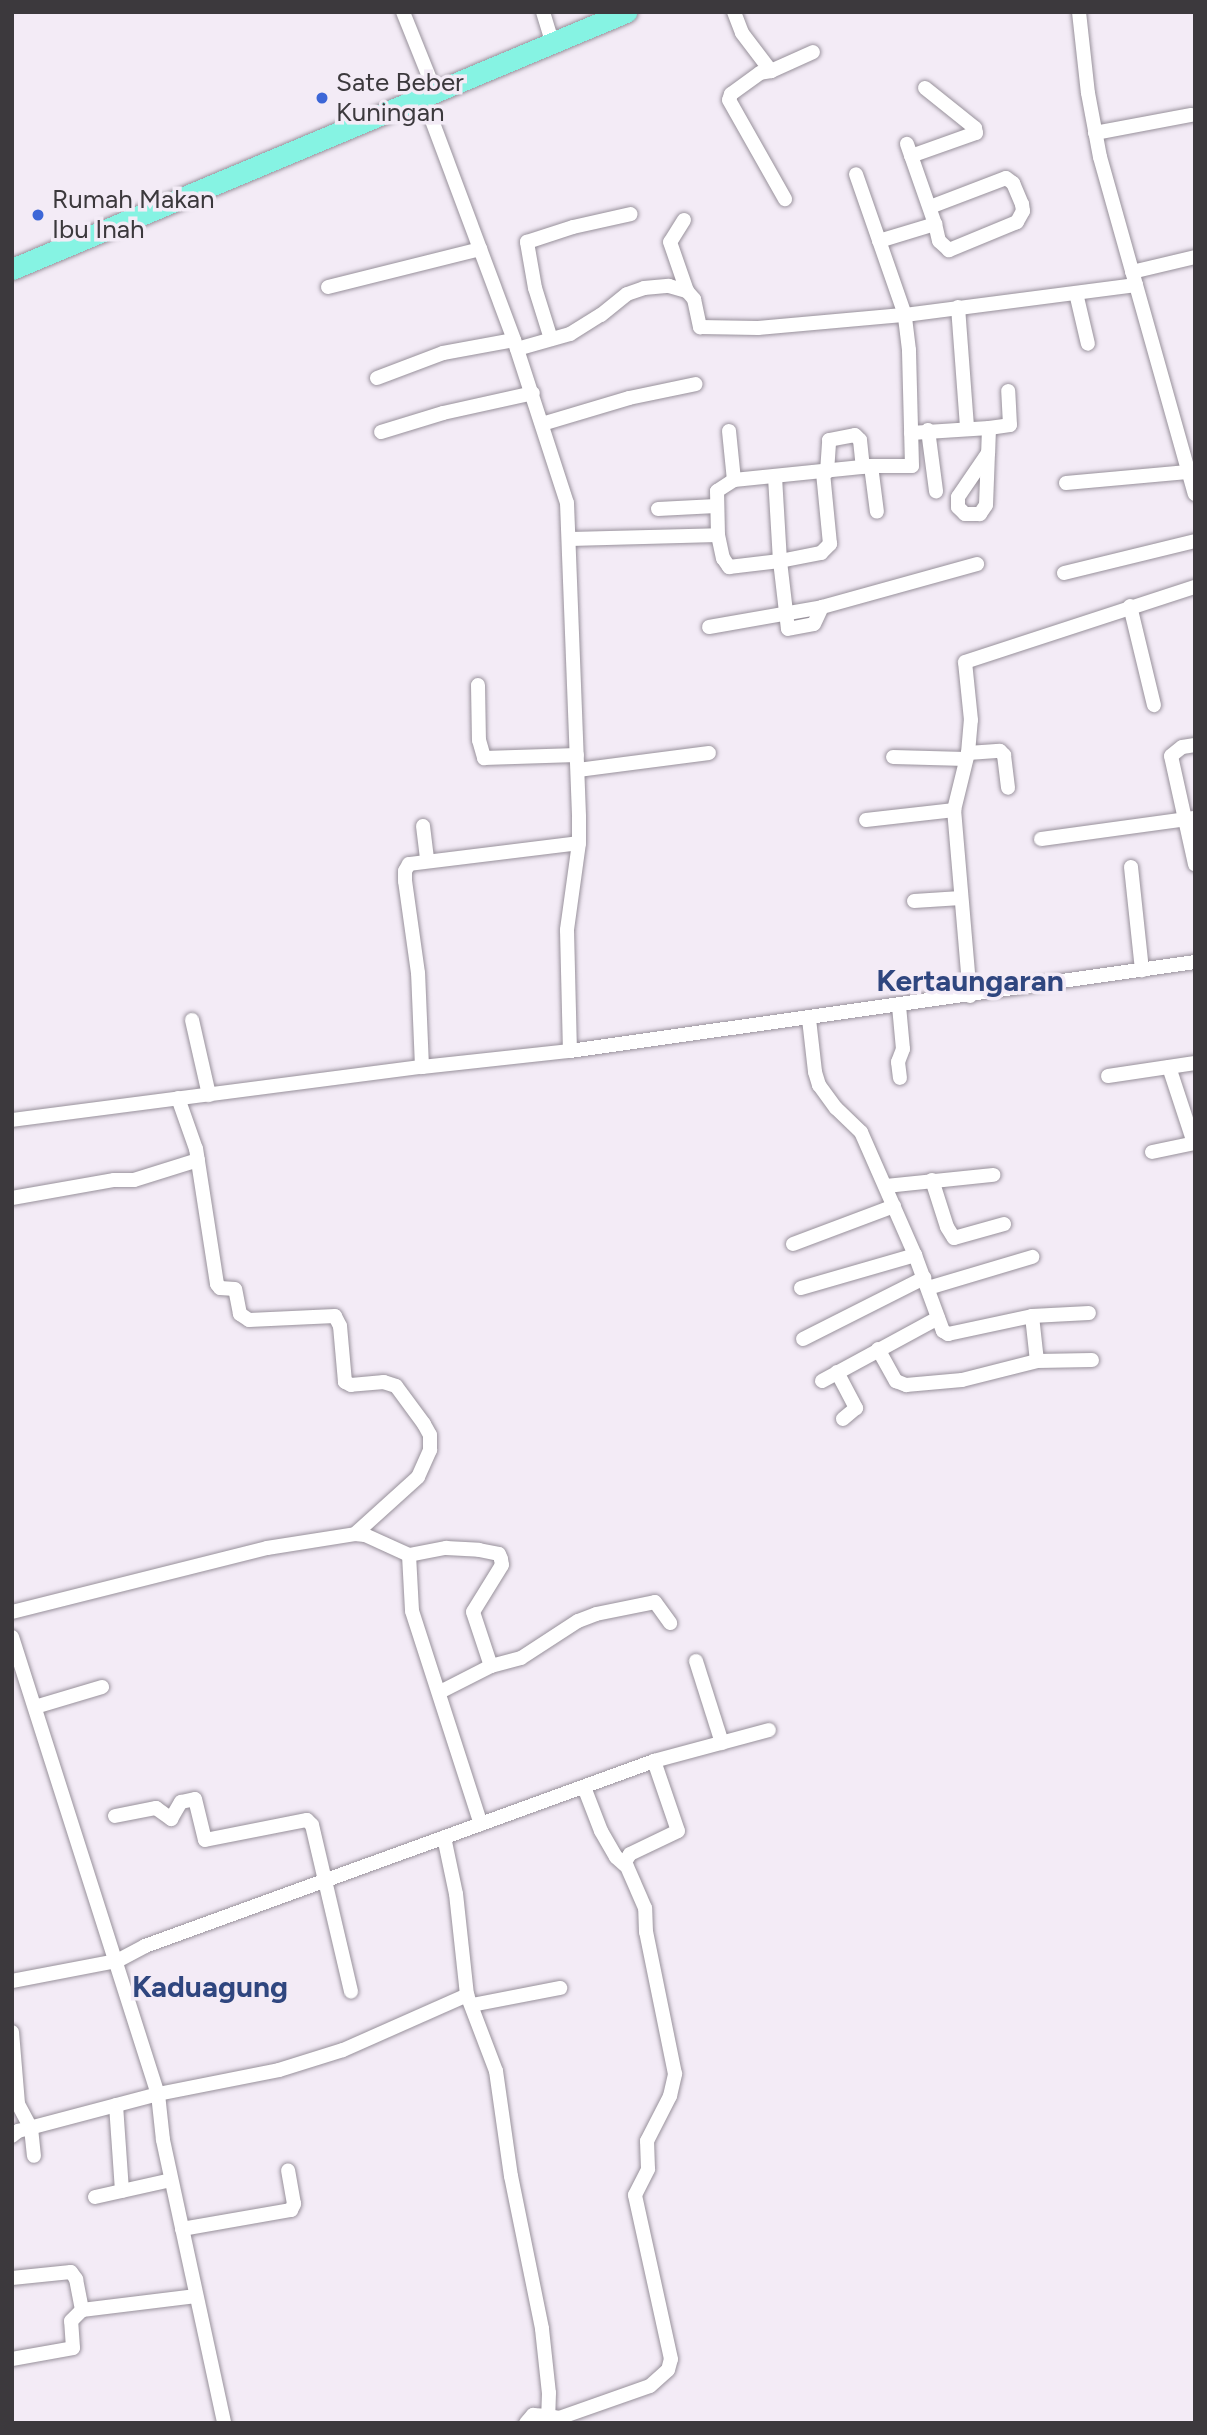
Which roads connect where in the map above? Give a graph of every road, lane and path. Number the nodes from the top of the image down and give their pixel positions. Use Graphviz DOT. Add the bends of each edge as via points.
graph roads {
  1 [pos="403,12"];
  2 [pos="543,12"];
  3 [pos="734,12"];
  4 [pos="1079,12"];
  5 [pos="622,13"];
  6 [pos="553,44"];
  7 [pos="813,52"];
  8 [pos="771,71"];
  9 [pos="925,88"];
  10 [pos="430,97"];
  11 [pos="1191,115"];
  12 [pos="1096,134"];
  13 [pos="856,174"];
  14 [pos="785,200"];
  15 [pos="930,207"];
  16 [pos="631,214"];
  17 [pos="684,220"];
  18 [pos="935,224"];
  19 [pos="879,241"];
  20 [pos="480,249"];
  21 [pos="1195,257"];
  22 [pos="12,269"];
  23 [pos="1134,279"];
  24 [pos="328,287"];
  25 [pos="687,291"];
  26 [pos="1076,293"];
  27 [pos="958,307"];
  28 [pos="905,315"];
  29 [pos="551,339"];
  30 [pos="516,344"];
  31 [pos="1088,344"];
  32 [pos="377,378"];
  33 [pos="696,384"];
  34 [pos="1008,391"];
  35 [pos="533,393"];
  36 [pos="542,424"];
  37 [pos="967,427"];
  38 [pos="989,428"];
  39 [pos="928,430"];
  40 [pos="729,431"];
  41 [pos="381,432"];
  42 [pos="911,433"];
  43 [pos="1188,447"];
  44 [pos="988,453"];
  45 [pos="867,466"];
  46 [pos="912,466"];
  47 [pos="933,466"];
  48 [pos="825,472"];
  49 [pos="1188,472"];
  50 [pos="775,478"];
  51 [pos="734,480"];
  52 [pos="1066,483"];
  53 [pos="936,491"];
  54 [pos="1195,495"];
  55 [pos="716,506"];
  56 [pos="658,509"];
  57 [pos="877,512"];
  58 [pos="718,535"];
  59 [pos="570,539"];
  60 [pos="1195,541"];
  61 [pos="780,561"];
  62 [pos="977,564"];
  63 [pos="1064,573"];
  64 [pos="1195,587"];
  65 [pos="1130,606"];
  66 [pos="709,627"];
  67 [pos="788,628"];
  68 [pos="478,685"];
  69 [pos="1154,705"];
  70 [pos="1195,745"];
  71 [pos="709,753"];
  72 [pos="577,755"];
  73 [pos="967,756"];
  74 [pos="893,757"];
  75 [pos="578,770"];
  76 [pos="1008,788"];
  77 [pos="954,810"];
  78 [pos="1190,819"];
  79 [pos="866,820"];
  80 [pos="423,826"];
  81 [pos="1041,839"];
  82 [pos="579,843"];
  83 [pos="427,859"];
  84 [pos="1195,864"];
  85 [pos="1132,867"];
  86 [pos="961,898"];
  87 [pos="914,901"];
  88 [pos="1195,962"];
  89 [pos="1142,970"];
  90 [pos="970,996"];
  91 [pos="899,1006"];
  92 [pos="810,1019"];
  93 [pos="192,1020"];
  94 [pos="570,1051"];
  95 [pos="1195,1063"];
  96 [pos="422,1067"];
  97 [pos="1169,1067"];
  98 [pos="1108,1076"];
  99 [pos="900,1078"];
  100 [pos="209,1095"];
  101 [pos="178,1098"];
  102 [pos="12,1120"];
  103 [pos="1195,1143"];
  104 [pos="1152,1152"];
  105 [pos="198,1160"];
  106 [pos="993,1175"];
  107 [pos="932,1180"];
  108 [pos="886,1186"];
  109 [pos="12,1198"];
  110 [pos="894,1206"];
  111 [pos="1004,1224"];
  112 [pos="793,1244"];
  113 [pos="915,1255"];
  114 [pos="1032,1257"];
  115 [pos="926,1283"];
  116 [pos="801,1288"];
  117 [pos="1089,1313"];
  118 [pos="1032,1316"];
  119 [pos="938,1318"];
  120 [pos="803,1339"];
  121 [pos="878,1349"];
  122 [pos="1092,1360"];
  123 [pos="1037,1361"];
  124 [pos="837,1372"];
  125 [pos="822,1381"];
  126 [pos="843,1419"];
  127 [pos="355,1534"];
  128 [pos="409,1555"];
  129 [pos="12,1612"];
  130 [pos="670,1623"];
  131 [pos="12,1637"];
  132 [pos="696,1661"];
  133 [pos="491,1666"];
  134 [pos="102,1687"];
  135 [pos="440,1692"];
  136 [pos="35,1707"];
  137 [pos="769,1730"];
  138 [pos="722,1743"];
  139 [pos="654,1761"];
  140 [pos="584,1787"];
  141 [pos="116,1816"];
  142 [pos="481,1824"];
  143 [pos="444,1838"];
  144 [pos="625,1865"];
  145 [pos="324,1879"];
  146 [pos="117,1961"];
  147 [pos="12,1981"];
  148 [pos="560,1988"];
  149 [pos="351,1991"];
  150 [pos="470,2000"];
  151 [pos="12,2032"];
  152 [pos="158,2094"];
  153 [pos="116,2105"];
  154 [pos="31,2128"];
  155 [pos="12,2137"];
  156 [pos="34,2156"];
  157 [pos="288,2171"];
  158 [pos="171,2180"];
  159 [pos="122,2191"];
  160 [pos="95,2197"];
  161 [pos="182,2229"];
  162 [pos="12,2277"];
  163 [pos="196,2296"];
  164 [pos="82,2310"];
  165 [pos="12,2359"];
  166 [pos="548,2416"];
  167 [pos="224,2423"];
  168 [pos="526,2423"];
  1 -- 10 [label="street"];
  2 -- 6 [label="street"];
  3 -- 8 [label="street" via="742,33"];
  4 -- 12 [label="street"];
  5 -- 6 [label="main road"];
  6 -- 10 [label="main road"];
  7 -- 8 [label="street"];
  8 -- 14 [label="street" via="760,73 729,100"];
  9 -- 15 [label="street" via="976,133 909,150"];
  10 -- 20 [label="street"];
  10 -- 22 [label="main road"];
  11 -- 12 [label="street"];
  12 -- 23 [label="street"];
  13 -- 19 [label="street"];
  15 -- 18 [label="street"];
  15 -- 18 [label="street" via="1006,178 1022,204 1017,222 949,250 939,241"];
  16 -- 29 [label="street" via="527,242"];
  17 -- 25 [label="street" via="670,247"];
  18 -- 19 [label="street"];
  19 -- 28 [label="street"];
  20 -- 24 [label="street"];
  20 -- 30 [label="street"];
  21 -- 23 [label="street"];
  23 -- 26 [label="street"];
  23 -- 43 [label="street"];
  25 -- 28 [label="street" via="703,328 758,328"];
  25 -- 29 [label="street" via="669,286 633,291 588,324"];
  26 -- 27 [label="street"];
  26 -- 31 [label="street"];
  27 -- 28 [label="street"];
  27 -- 37 [label="street"];
  28 -- 42 [label="street"];
  29 -- 30 [label="street"];
  30 -- 32 [label="street" via="443,353"];
  30 -- 35 [label="street"];
  33 -- 36 [label="street"];
  34 -- 38 [label="street" via="1010,425"];
  35 -- 36 [label="street"];
  35 -- 41 [label="street" via="443,412"];
  36 -- 59 [label="street" via="564,489"];
  37 -- 38 [label="street"];
  37 -- 39 [label="street"];
  38 -- 44 [label="street"];
  39 -- 42 [label="street"];
  39 -- 47 [label="street"];
  40 -- 51 [label="street"];
  42 -- 46 [label="street"];
  43 -- 49 [label="street"];
  45 -- 46 [label="street"];
  45 -- 48 [label="street"];
  45 -- 48 [label="street" via="855,435 829,440"];
  45 -- 57 [label="street"];
  46 -- 47 [label="street"];
  47 -- 53 [label="street"];
  48 -- 50 [label="street"];
  48 -- 61 [label="street" via="830,544 821,553"];
  49 -- 52 [label="street"];
  49 -- 54 [label="street"];
  50 -- 51 [label="street"];
  50 -- 61 [label="street"];
  51 -- 55 [label="street" via="717,491"];
  55 -- 56 [label="street"];
  55 -- 58 [label="street"];
  58 -- 59 [label="street"];
  58 -- 61 [label="street" via="729,567"];
  59 -- 72 [label="street"];
  60 -- 63 [label="street"];
  61 -- 67 [label="street"];
  62 -- 67 [label="street" via="822,607"];
  64 -- 65 [label="street"];
  65 -- 69 [label="street"];
  65 -- 73 [label="street" via="965,662 971,720"];
  66 -- 67 [label="street"];
  68 -- 72 [label="street" via="479,746 484,758"];
  70 -- 78 [label="street" via="1182,747 1171,756"];
  71 -- 75 [label="street"];
  72 -- 75 [label="street"];
  73 -- 74 [label="street"];
  73 -- 76 [label="street" via="1000,751"];
  73 -- 77 [label="street"];
  75 -- 82 [label="street"];
  77 -- 79 [label="street"];
  77 -- 86 [label="street"];
  78 -- 81 [label="street"];
  78 -- 84 [label="street"];
  80 -- 83 [label="street"];
  82 -- 83 [label="street"];
  82 -- 94 [label="street" via="567,930"];
  83 -- 96 [label="street" via="409,864 405,871 418,973"];
  85 -- 89 [label="street"];
  86 -- 87 [label="street"];
  86 -- 90 [label="street"];
  88 -- 89 [label="street"];
  89 -- 90 [label="street"];
  90 -- 91 [label="street"];
  91 -- 92 [label="street"];
  91 -- 99 [label="street"];
  92 -- 94 [label="street"];
  92 -- 108 [label="street" via="819,1085 861,1132"];
  93 -- 100 [label="street"];
  94 -- 96 [label="street"];
  95 -- 97 [label="street"];
  96 -- 100 [label="street"];
  97 -- 98 [label="street"];
  97 -- 103 [label="street"];
  100 -- 101 [label="street"];
  101 -- 102 [label="street"];
  101 -- 105 [label="street"];
  103 -- 104 [label="street"];
  105 -- 109 [label="street" via="134,1180"];
  105 -- 127 [label="street" via="217,1284 235,1289 242,1317 335,1316 345,1382 384,1382 397,1387 430,1435 430,1450 418,1477"];
  106 -- 107 [label="street"];
  107 -- 108 [label="street"];
  107 -- 111 [label="street" via="954,1238"];
  108 -- 110 [label="street"];
  110 -- 112 [label="street"];
  110 -- 113 [label="street"];
  113 -- 115 [label="street"];
  113 -- 116 [label="street"];
  114 -- 115 [label="street"];
  115 -- 119 [label="street"];
  115 -- 120 [label="street"];
  117 -- 118 [label="street"];
  118 -- 119 [label="street" via="948,1334"];
  118 -- 123 [label="street"];
  119 -- 121 [label="street"];
  121 -- 123 [label="street" via="895,1381 906,1385 962,1380"];
  121 -- 124 [label="street"];
  122 -- 123 [label="street"];
  124 -- 125 [label="street"];
  124 -- 126 [label="street" via="856,1408"];
  127 -- 128 [label="street"];
  127 -- 129 [label="street" via="267,1548"];
  128 -- 133 [label="street" via="446,1548 499,1555 502,1565 473,1612"];
  128 -- 135 [label="street" via="412,1611"];
  130 -- 133 [label="street" via="655,1602 596,1614 521,1658"];
  131 -- 136 [label="street"];
  132 -- 138 [label="street"];
  133 -- 135 [label="street"];
  134 -- 136 [label="street"];
  135 -- 142 [label="street"];
  136 -- 146 [label="street"];
  137 -- 138 [label="street"];
  138 -- 139 [label="street"];
  139 -- 140 [label="street"];
  139 -- 144 [label="street" via="678,1830 630,1854"];
  140 -- 142 [label="street"];
  140 -- 144 [label="street" via="601,1831"];
  141 -- 145 [label="street" via="156,1808 171,1819 181,1802 195,1799 205,1840 307,1819"];
  142 -- 143 [label="street"];
  143 -- 145 [label="street"];
  143 -- 150 [label="street"];
  144 -- 166 [label="street" via="645,1908 675,2074 670,2096 647,2141 648,2169 635,2195 671,2359 668,2370 650,2386 559,2418"];
  145 -- 146 [label="street" via="145,1946"];
  145 -- 149 [label="street"];
  146 -- 147 [label="street"];
  146 -- 152 [label="street"];
  148 -- 150 [label="street"];
  150 -- 152 [label="street" via="279,2070"];
  150 -- 166 [label="street" via="496,2071 511,2176 542,2329"];
  151 -- 154 [label="street" via="18,2104"];
  152 -- 153 [label="street"];
  152 -- 158 [label="street"];
  153 -- 154 [label="street"];
  153 -- 159 [label="street"];
  154 -- 155 [label="street"];
  154 -- 156 [label="street"];
  157 -- 161 [label="street" via="291,2210"];
  158 -- 159 [label="street"];
  158 -- 161 [label="street"];
  159 -- 160 [label="street"];
  161 -- 163 [label="street"];
  162 -- 164 [label="street" via="71,2272"];
  163 -- 164 [label="street"];
  163 -- 167 [label="street"];
  164 -- 165 [label="street" via="71,2321 73,2348"];
  166 -- 168 [label="street" via="533,2415"];
}
